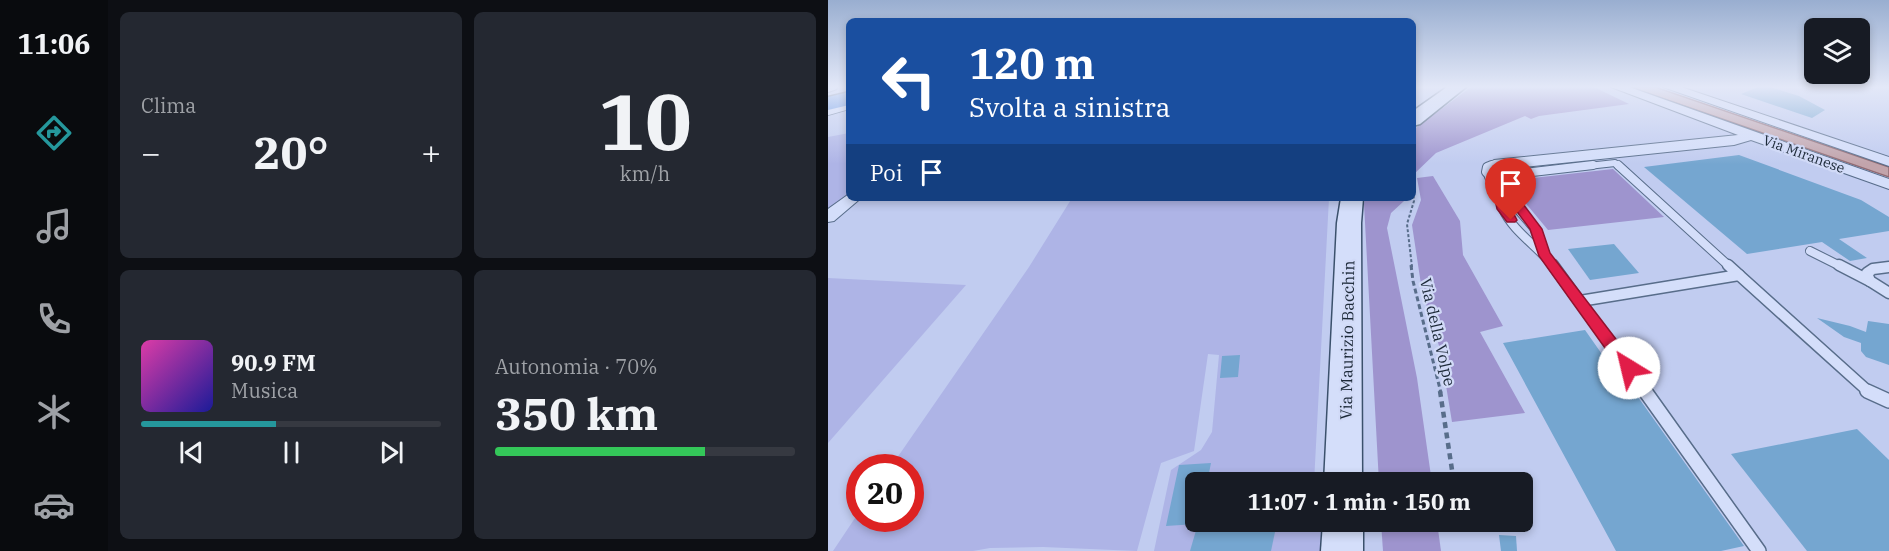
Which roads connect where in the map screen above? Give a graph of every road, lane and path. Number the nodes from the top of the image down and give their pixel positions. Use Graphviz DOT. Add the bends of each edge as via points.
graph roads {
  1 [pos="1689,113"];
  2 [pos="1744,113"];
  3 [pos="1751,135"];
  4 [pos="1889,162"];
  5 [pos="1492,171"];
  6 [pos="1889,184"];
  7 [pos="1499,190"];
  8 [pos="849,201"];
  9 [pos="1352,201"];
  10 [pos="1414,201"];
  11 [pos="828,217"];
  12 [pos="1810,251"];
  13 [pos="1544,254"];
  14 [pos="1889,267"];
  15 [pos="1739,274"];
  16 [pos="1870,281"];
  17 [pos="1889,293"];
  18 [pos="1580,301"];
  19 [pos="1889,401"];
  20 [pos="1344,472"];
  21 [pos="1452,472"];
  22 [pos="1343,532"];
  23 [pos="1342,551"];
  24 [pos="1759,551"];
  1 -- 3 [label="street, Via Miranese"];
  2 -- 4 [label="street"];
  3 -- 5 [label="street" via="1734,141"];
  3 -- 6 [label="street, Via Miranese"];
  5 -- 7 [label="lane"];
  5 -- 15 [label="lane" via="1615,163"];
  7 -- 13 [label="lane" via="1519,206 1536,229"];
  7 -- 13 [label="lane" via="1503,209"];
  8 -- 11 [label="street"];
  9 -- 20 [label="main road, Via Maurizio Bacchin"];
  10 -- 21 [label="path, Via della Volpe" via="1407,224 1413,281 1438,375"];
  12 -- 16 [label="lane"];
  13 -- 18 [label="lane"];
  14 -- 16 [label="lane" via="1867,273"];
  15 -- 18 [label="lane"];
  15 -- 19 [label="lane" via="1868,392"];
  16 -- 17 [label="lane"];
  18 -- 24 [label="lane"];
  22 -- 23 [label="main road"];
}
